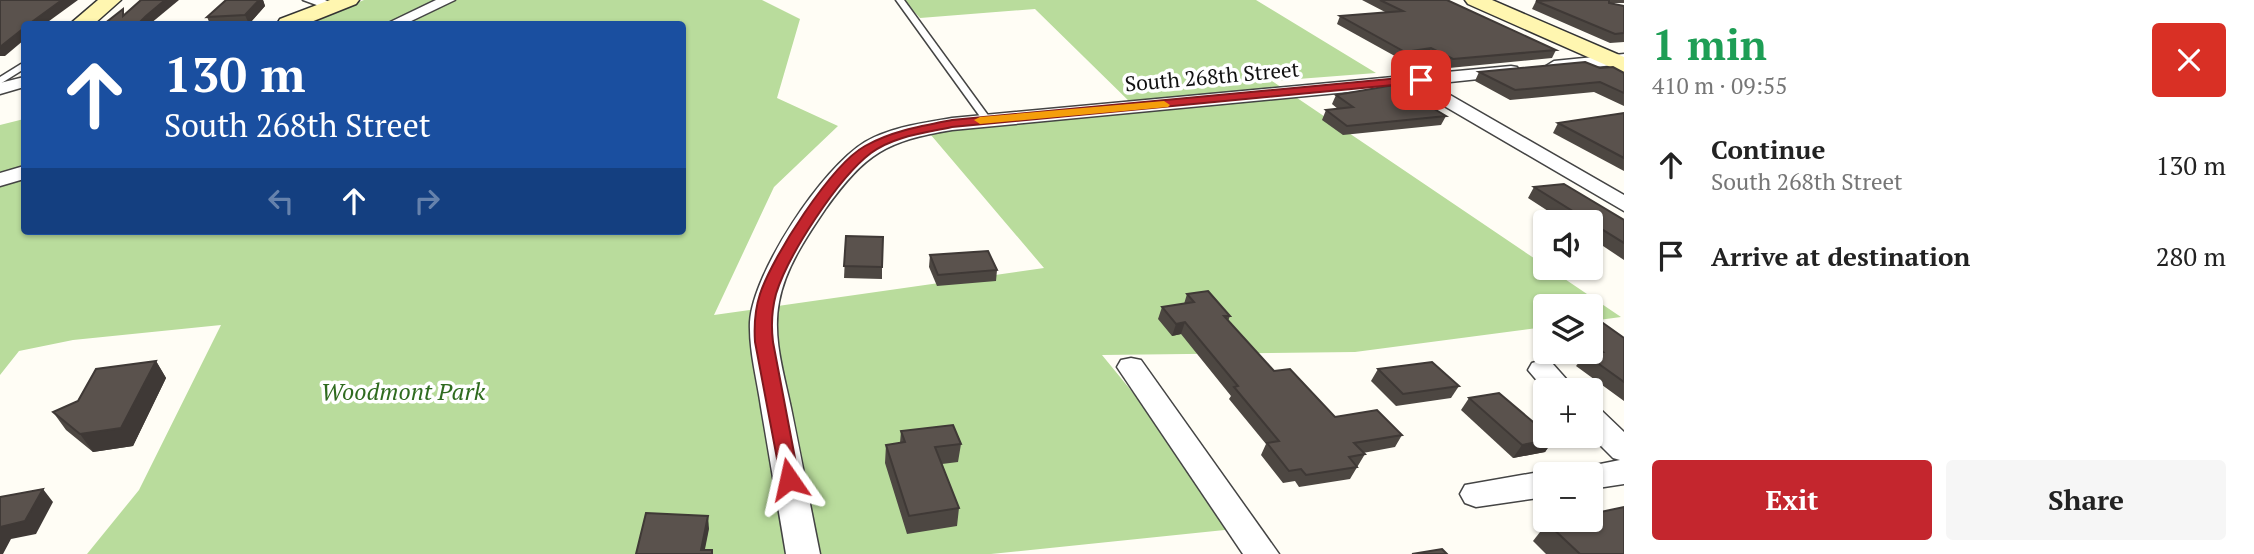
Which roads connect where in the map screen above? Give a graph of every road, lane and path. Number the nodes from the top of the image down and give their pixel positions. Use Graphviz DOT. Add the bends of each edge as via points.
graph roads {
  1 [pos="111,0"];
  2 [pos="310,0"];
  3 [pos="448,0"];
  4 [pos="900,0"];
  5 [pos="1475,0"];
  6 [pos="341,4"];
  7 [pos="85,21"];
  8 [pos="296,21"];
  9 [pos="401,21"];
  10 [pos="1620,62"];
  11 [pos="21,68"];
  12 [pos="1414,80"];
  13 [pos="0,81"];
  14 [pos="21,83"];
  15 [pos="0,89"];
  16 [pos="987,120"];
  17 [pos="21,173"];
  18 [pos="0,180"];
  19 [pos="1624,204"];
  20 [pos="1131,367"];
  21 [pos="1542,370"];
  22 [pos="1550,378"];
  23 [pos="1603,430"];
  24 [pos="1624,450"];
  25 [pos="1624,472"];
  26 [pos="1603,475"];
  27 [pos="1533,486"];
  28 [pos="1476,494"];
  29 [pos="803,554"];
  30 [pos="1262,554"];
  1 -- 7 [label="main road"];
  2 -- 6 [label="street"];
  3 -- 9 [label="street"];
  4 -- 16 [label="lane"];
  5 -- 10 [label="main road"];
  6 -- 8 [label="main road"];
  10 -- 12 [label="street, South 268th Street"];
  11 -- 13 [label="lane"];
  12 -- 16 [label="street, South 268th Street"];
  12 -- 19 [label="street"];
  14 -- 15 [label="street"];
  16 -- 29 [label="street, South 268th Street" via="925,128 867,150 827,192 772,281 763,326"];
  17 -- 18 [label="street"];
  20 -- 30 [label="street"];
  21 -- 22 [label="street"];
  23 -- 24 [label="street"];
  25 -- 26 [label="street"];
  27 -- 28 [label="street"];
}
